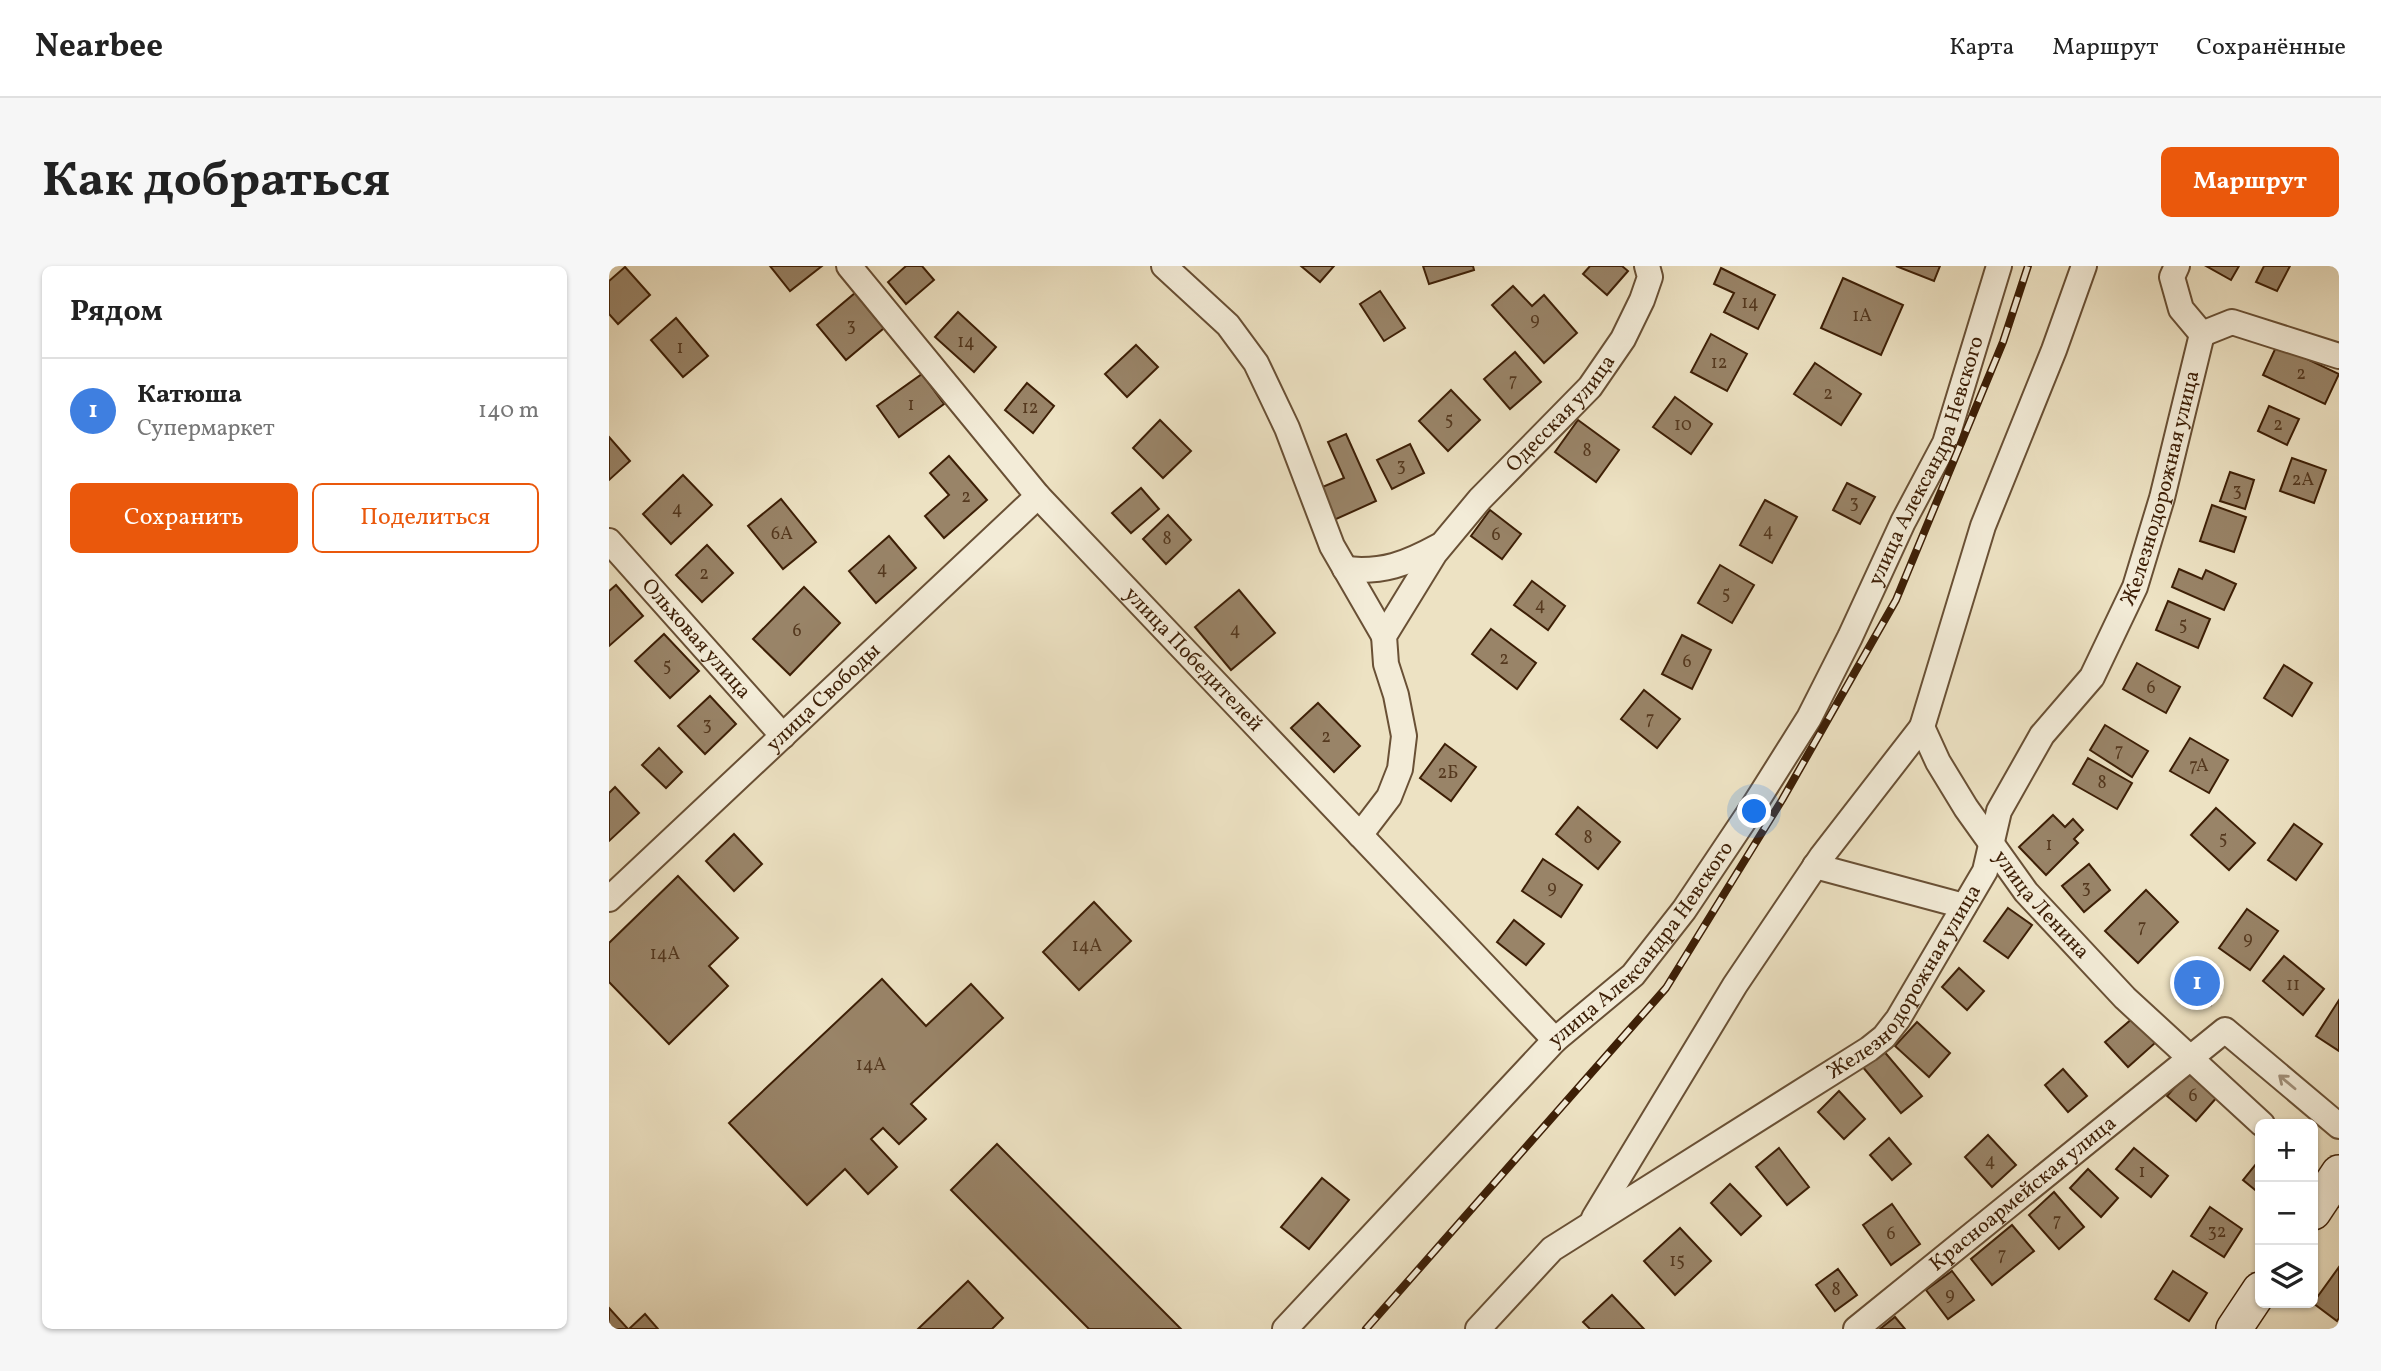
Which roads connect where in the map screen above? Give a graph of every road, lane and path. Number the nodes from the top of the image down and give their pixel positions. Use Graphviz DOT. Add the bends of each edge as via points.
graph roads {
  1 [pos="849,266"];
  2 [pos="1164,266"];
  3 [pos="1647,266"];
  4 [pos="1999,266"];
  5 [pos="2084,266"];
  6 [pos="2177,266"];
  7 [pos="2202,334"];
  8 [pos="2339,356"];
  9 [pos="1038,496"];
  10 [pos="609,541"];
  11 [pos="1443,544"];
  12 [pos="1345,569"];
  13 [pos="1384,636"];
  14 [pos="1921,727"];
  15 [pos="783,736"];
  16 [pos="1360,835"];
  17 [pos="1991,845"];
  18 [pos="1815,866"];
  19 [pos="609,899"];
  20 [pos="1964,906"];
  21 [pos="1555,1040"];
  22 [pos="2190,1058"];
  23 [pos="2257,1119"];
  24 [pos="2339,1126"];
  25 [pos="1590,1224"];
  26 [pos="2255,1298"];
  27 [pos="1285,1329"];
  28 [pos="1478,1329"];
  29 [pos="1856,1329"];
  30 [pos="2234,1329"];
  1 -- 9 [label="street, улица Победителей"];
  2 -- 12 [label="street" via="1228,325 1256,363"];
  3 -- 11 [label="street, Одесская улица" via="1650,277 1637,310 1590,387 1480,499"];
  4 -- 21 [label="street, улица Александра Невского" via="1945,443 1809,719 1753,807 1633,975"];
  5 -- 14 [label="street" via="1983,526"];
  6 -- 7 [label="street" via="2172,277 2181,309"];
  7 -- 8 [label="street" via="2232,322"];
  7 -- 17 [label="street, Железнодорожная улица" via="2135,587 2092,677 2042,734 1999,811"];
  9 -- 15 [label="street, улица Свободы"];
  9 -- 16 [label="street, улица Победителей"];
  10 -- 15 [label="street, Ольховая улица"];
  11 -- 12 [label="street, Одесская улица" via="1408,563 1366,571"];
  11 -- 13 [label="street, Одесская улица"];
  12 -- 13 [label="street"];
  13 -- 16 [label="street" via="1386,664 1404,736 1400,769 1389,797"];
  14 -- 17 [label="street, улица Ленина"];
  14 -- 18 [label="street"];
  15 -- 19 [label="street, улица Свободы"];
  16 -- 21 [label="street, улица Победителей"];
  17 -- 20 [label="street, Железнодорожная улица" via="1985,871"];
  17 -- 22 [label="street, улица Ленина" via="2026,892 2125,998"];
  18 -- 20 [label="street"];
  18 -- 25 [label="street" via="1735,985"];
  20 -- 25 [label="street, Железнодорожная улица" via="1884,1037"];
  21 -- 27 [label="street, улица Александра Невского"];
  22 -- 23 [label="street, улица Ленина"];
  24 -- 22 [label="street, one-way" via="2225,1030"];
  22 -- 29 [label="street, Красноармейская улица"];
  25 -- 28 [label="street, Железнодорожная улица" via="1552,1249"];
  26 -- 30 [label="street"];
}
